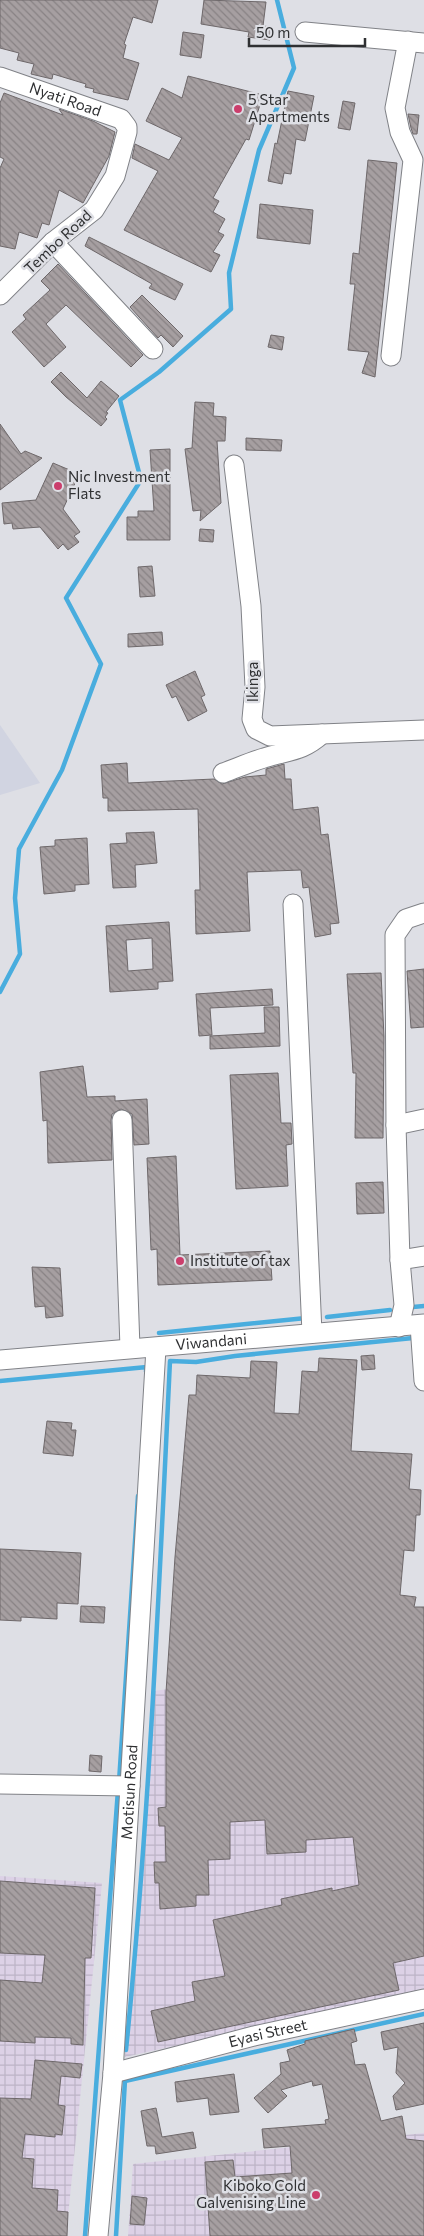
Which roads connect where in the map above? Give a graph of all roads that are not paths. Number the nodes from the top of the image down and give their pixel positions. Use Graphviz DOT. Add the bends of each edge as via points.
graph roads {
  1 [pos="305,32"];
  2 [pos="416,42"];
  3 [pos="0,76"];
  4 [pos="127,127"];
  5 [pos="53,242"];
  6 [pos="0,295"];
  7 [pos="153,349"];
  8 [pos="391,356"];
  9 [pos="234,465"];
  10 [pos="424,730"];
  11 [pos="322,734"];
  12 [pos="223,772"];
  13 [pos="293,904"];
  14 [pos="424,913"];
  15 [pos="424,1119"];
  16 [pos="122,1120"];
  17 [pos="396,1125"];
  18 [pos="424,1256"];
  19 [pos="400,1260"];
  20 [pos="422,1324"];
  21 [pos="399,1327"];
  22 [pos="312,1334"];
  23 [pos="130,1348"];
  24 [pos="156,1348"];
  25 [pos="0,1360"];
  26 [pos="424,1381"];
  27 [pos="0,1784"];
  28 [pos="130,1786"];
  29 [pos="424,1999"];
  30 [pos="113,2073"];
  31 [pos="98,2236"];
  1 -- 2 [label="street"];
  2 -- 8 [label="street" via="395,108 400,132 413,160"];
  3 -- 4 [label="street, Nyati Road" via="121,119"];
  4 -- 5 [label="street, Tembo Road" via="115,176 94,210"];
  5 -- 6 [label="street, Tembo Road"];
  5 -- 7 [label="street"];
  9 -- 11 [label="street, Ikinga" via="251,606 255,687 252,719 256,729 270,736"];
  10 -- 11 [label="street, Ikinga"];
  11 -- 12 [label="street" via="299,750"];
  13 -- 22 [label="street"];
  14 -- 17 [label="street" via="406,919 395,936"];
  15 -- 17 [label="street"];
  16 -- 23 [label="street"];
  17 -- 19 [label="street"];
  18 -- 19 [label="street"];
  19 -- 21 [label="street" via="404,1305"];
  20 -- 21 [label="street, Viwandani"];
  20 -- 26 [label="street"];
  21 -- 22 [label="street, Viwandani"];
  22 -- 24 [label="street, Viwandani"];
  23 -- 24 [label="street, Viwandani"];
  23 -- 25 [label="street, Viwandani"];
  24 -- 28 [label="street, Motisun Road"];
  27 -- 28 [label="street"];
  28 -- 30 [label="street, Motisun Road"];
  29 -- 30 [label="street, Eyasi Street" via="254,2036"];
  30 -- 31 [label="street, Motisun Road"];
}
